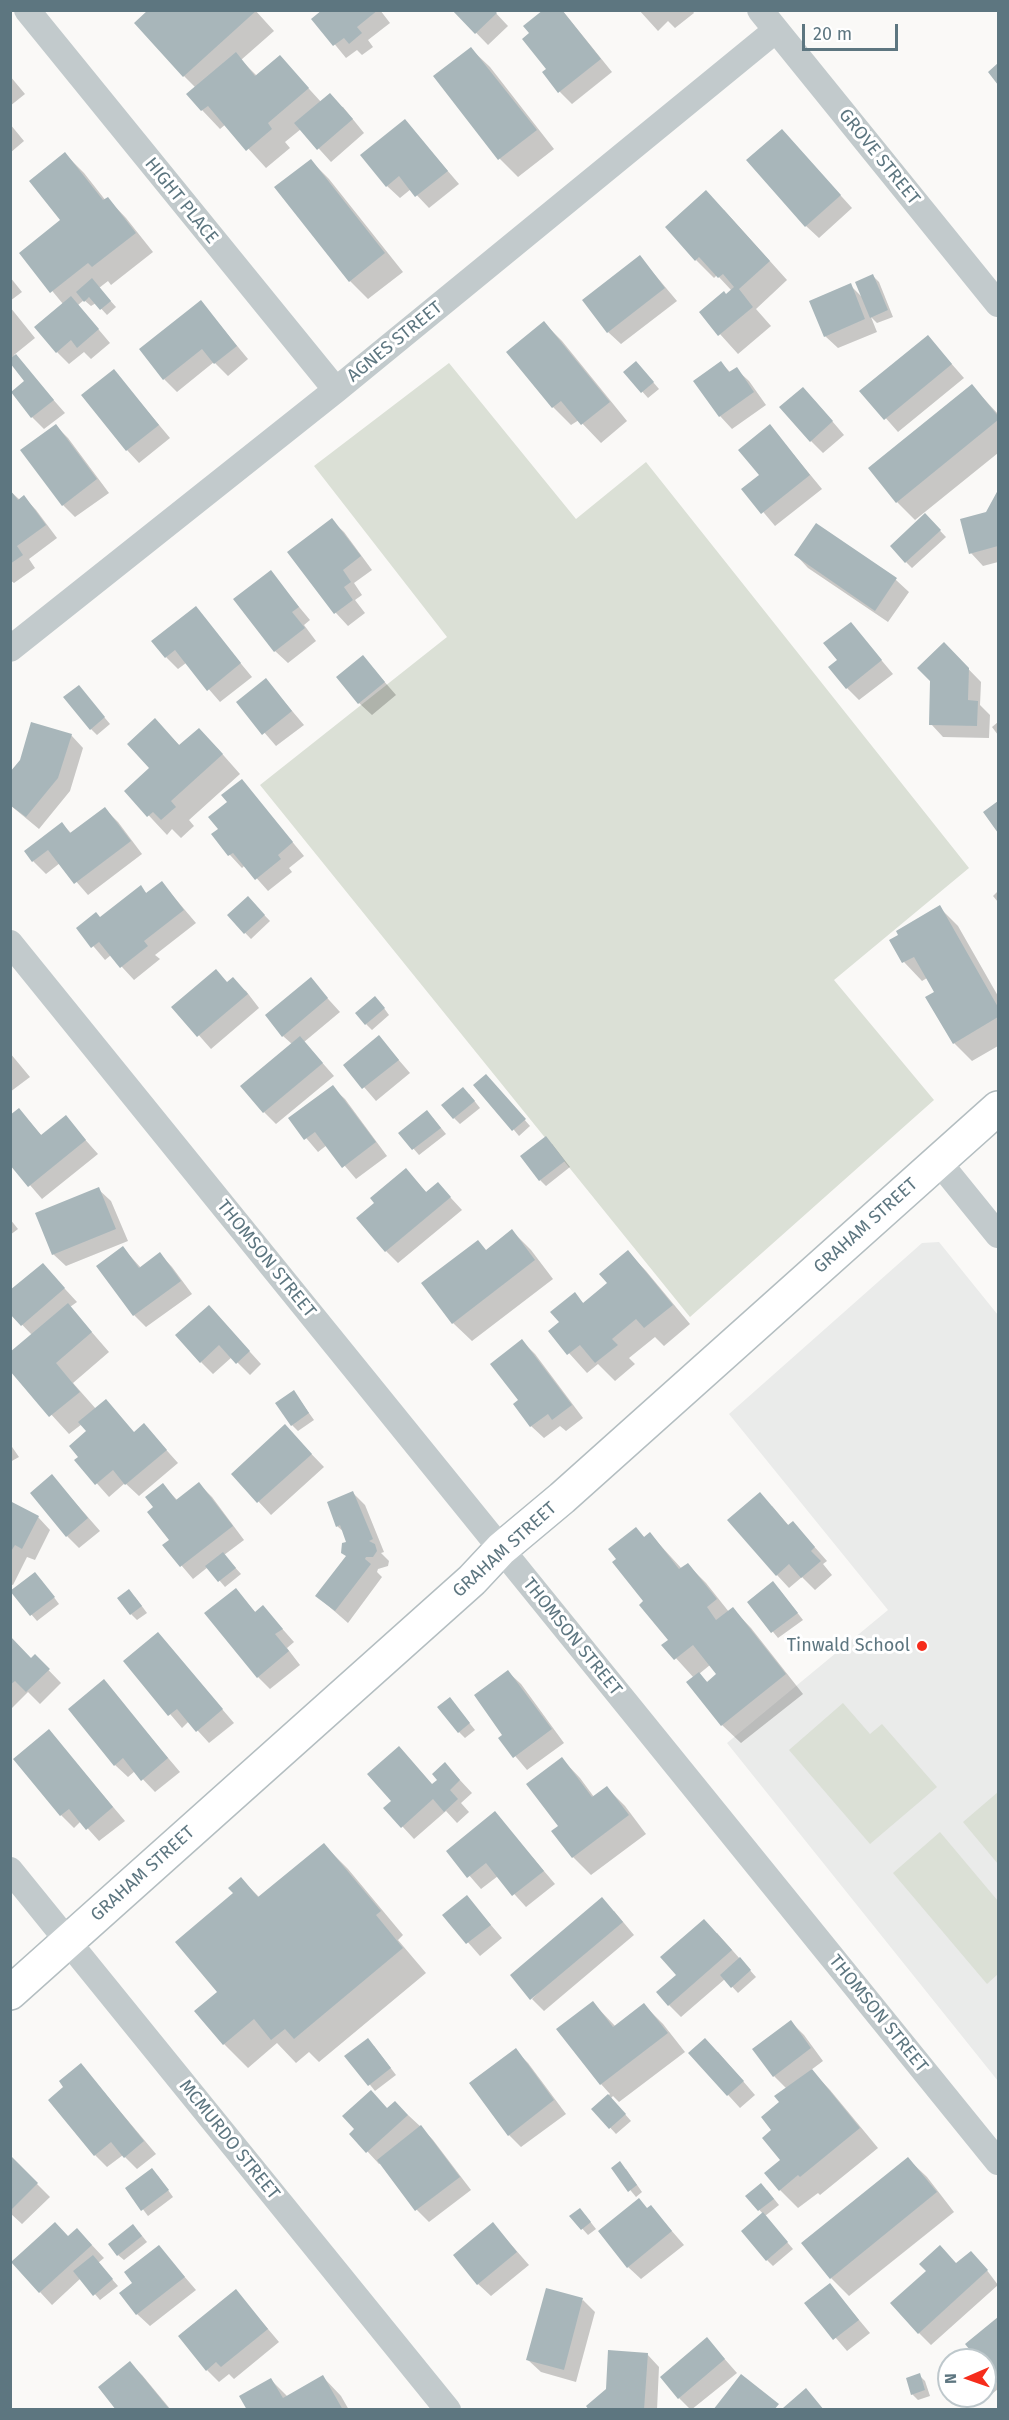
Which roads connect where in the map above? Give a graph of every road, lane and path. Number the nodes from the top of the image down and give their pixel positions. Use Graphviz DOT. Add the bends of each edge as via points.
graph roads {
  1 [pos="27,10"];
  2 [pos="760,10"];
  3 [pos="776,30"];
  4 [pos="999,304"];
  5 [pos="336,390"];
  6 [pos="10,649"];
  7 [pos="10,943"];
  8 [pos="999,1108"];
  9 [pos="938,1161"];
  10 [pos="999,1235"];
  11 [pos="501,1549"];
  12 [pos="10,1870"];
  13 [pos="69,1941"];
  14 [pos="10,1993"];
  15 [pos="999,2163"];
  16 [pos="448,2409"];
  1 -- 5 [label="street, HIGHT PLACE"];
  2 -- 3 [label="street, GROVE STREET"];
  3 -- 4 [label="street, GROVE STREET"];
  3 -- 5 [label="street, AGNES STREET"];
  5 -- 6 [label="street, AGNES STREET"];
  7 -- 11 [label="street, THOMSON STREET"];
  8 -- 9 [label="street, GRAHAM STREET"];
  9 -- 10 [label="street"];
  9 -- 11 [label="street, GRAHAM STREET"];
  11 -- 13 [label="street, GRAHAM STREET" via="472,1580"];
  11 -- 15 [label="street, THOMSON STREET"];
  12 -- 13 [label="street, MCMURDO STREET"];
  13 -- 14 [label="street, GRAHAM STREET"];
  13 -- 16 [label="street, MCMURDO STREET"];
}
